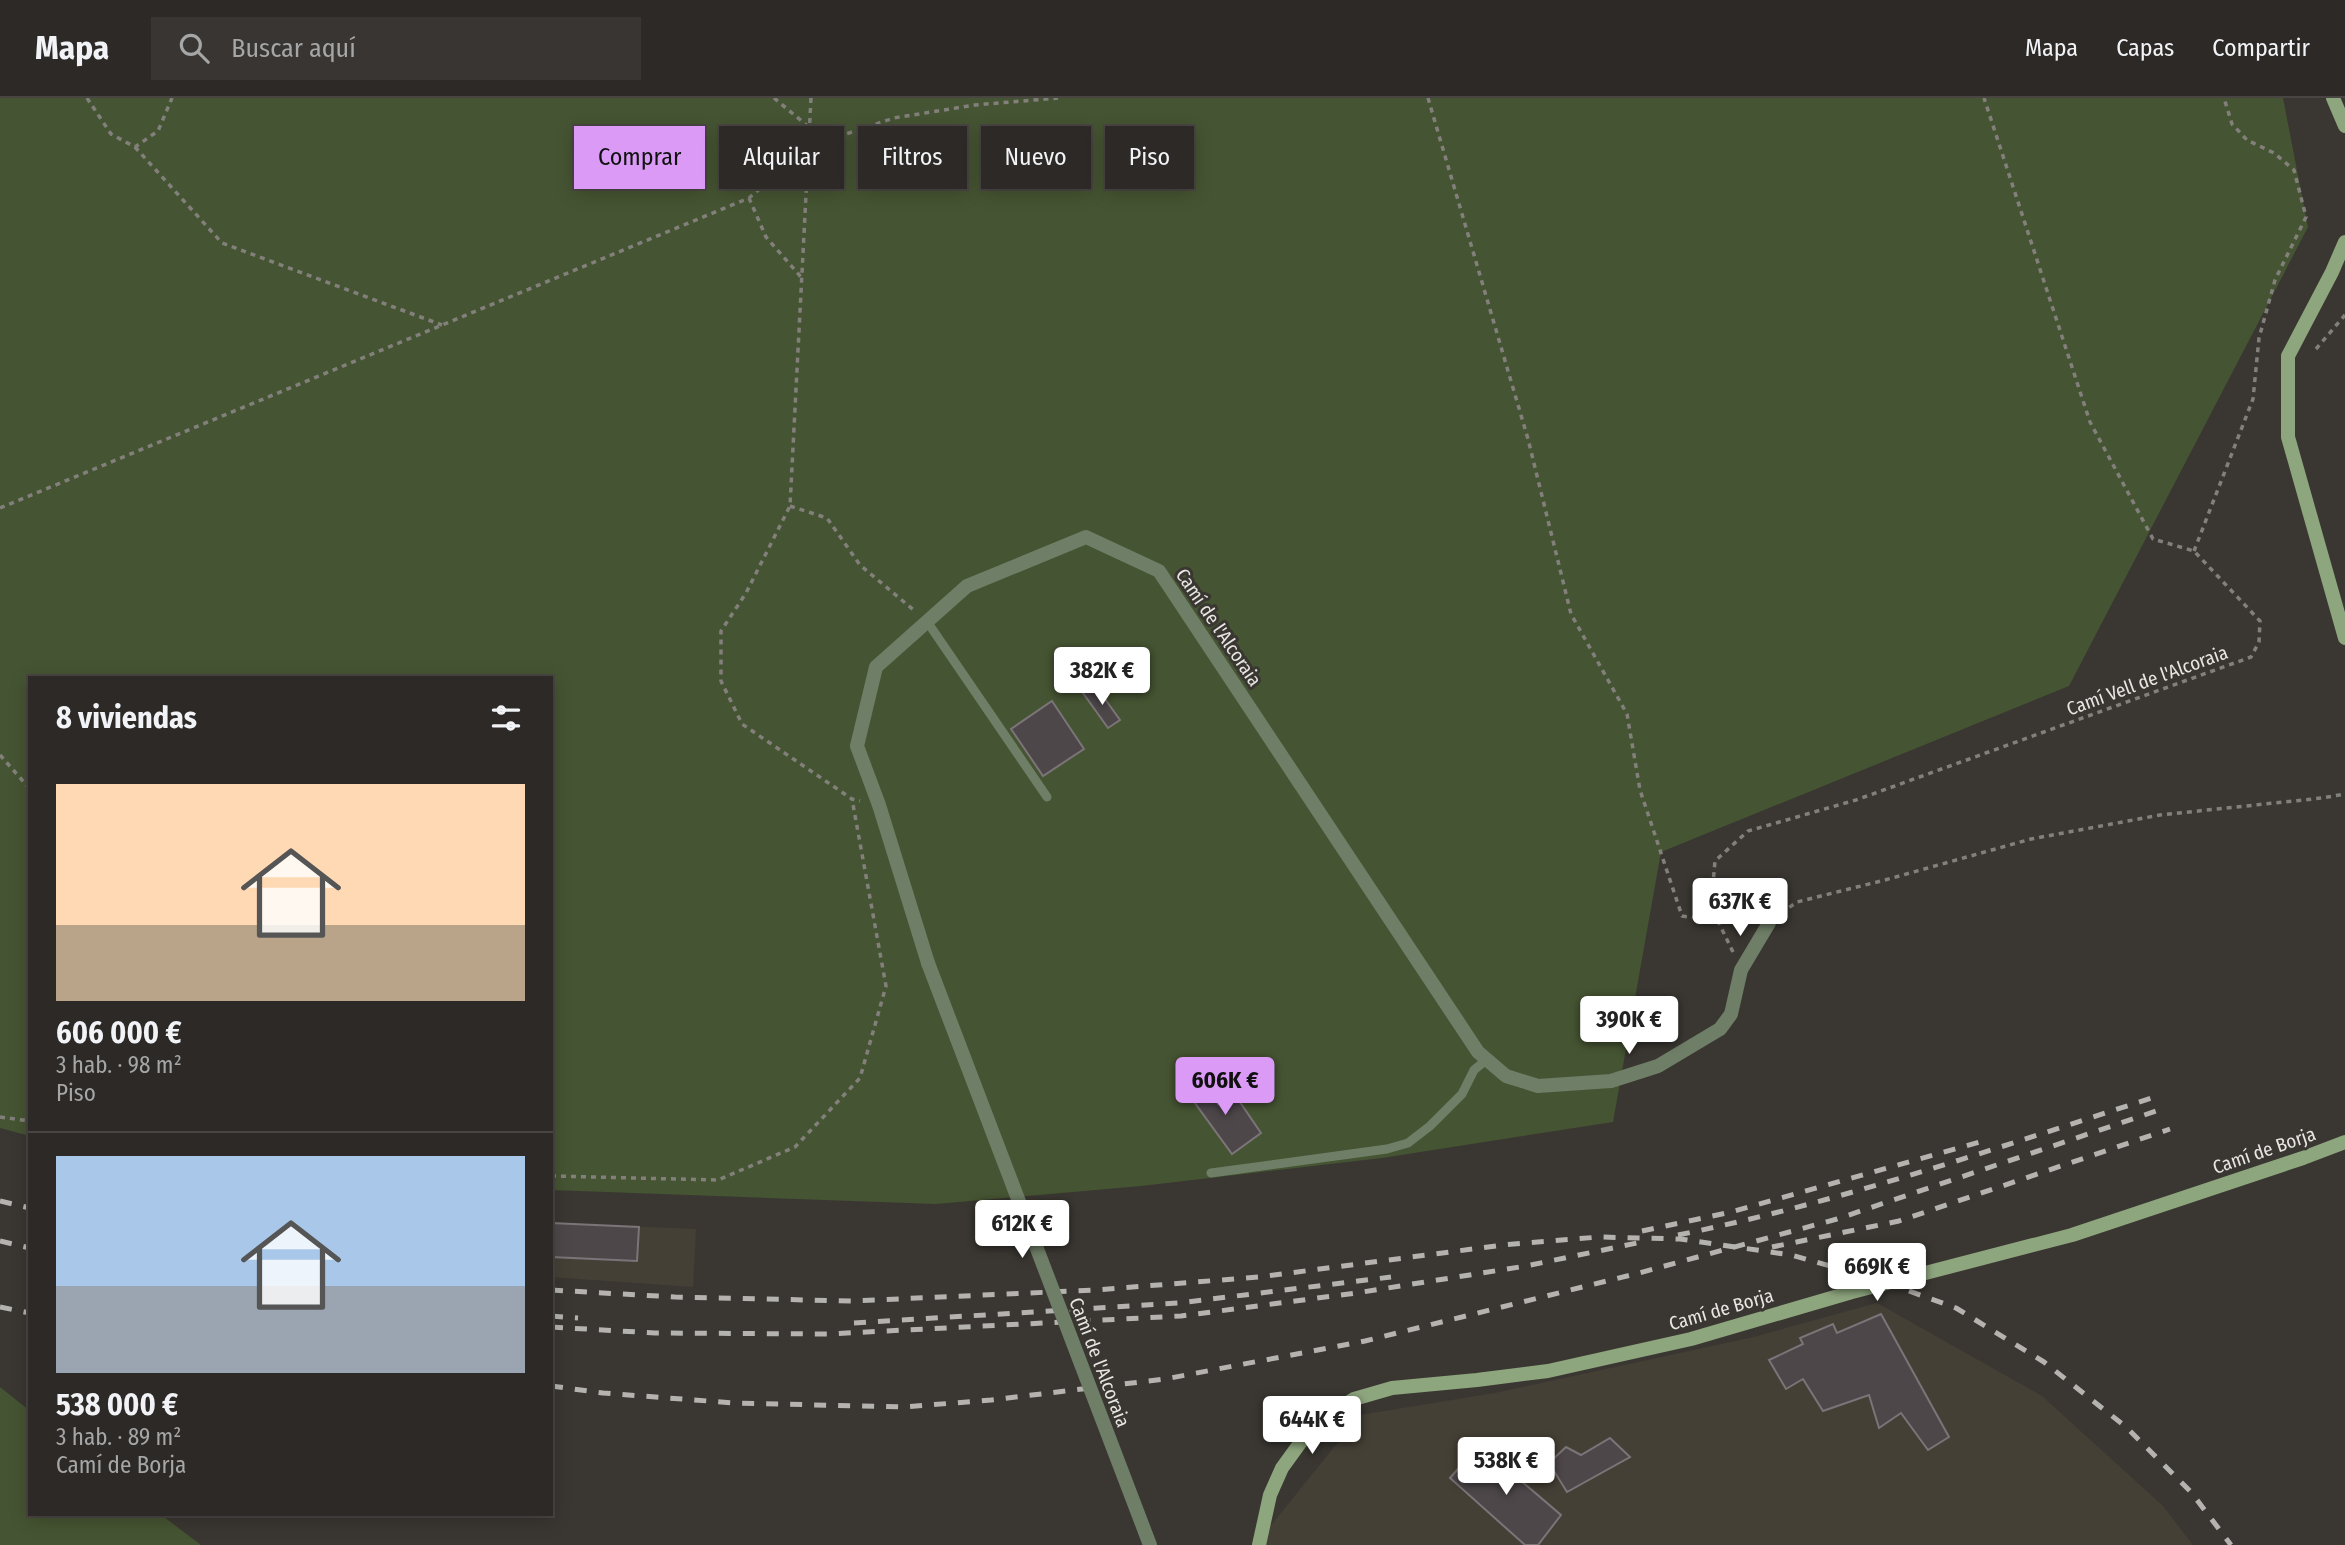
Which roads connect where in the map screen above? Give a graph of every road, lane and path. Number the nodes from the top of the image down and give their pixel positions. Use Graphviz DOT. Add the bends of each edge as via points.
graph roads {
  1 [pos="86,98"];
  2 [pos="172,98"];
  3 [pos="774,98"];
  4 [pos="811,98"];
  5 [pos="1058,98"];
  6 [pos="1428,98"];
  7 [pos="1984,98"];
  8 [pos="2224,98"];
  9 [pos="2333,98"];
  10 [pos="808,126"];
  11 [pos="810,126"];
  12 [pos="2345,126"];
  13 [pos="844,135"];
  14 [pos="135,147"];
  15 [pos="760,189"];
  16 [pos="808,189"];
  17 [pos="749,198"];
  18 [pos="2345,242"];
  19 [pos="803,278"];
  20 [pos="2345,315"];
  21 [pos="442,325"];
  22 [pos="2316,349"];
  23 [pos="790,506"];
  24 [pos="0,508"];
  25 [pos="2194,551"];
  26 [pos="926,620"];
  27 [pos="2345,638"];
  28 [pos="0,755"];
  29 [pos="28,787"];
  30 [pos="2345,794"];
  31 [pos="1047,797"];
  32 [pos="852,799"];
  33 [pos="879,805"];
  34 [pos="1718,921"];
  35 [pos="1769,923"];
  36 [pos="1741,970"];
  37 [pos="1485,1060"];
  38 [pos="0,1117"];
  39 [pos="28,1121"];
  40 [pos="2345,1142"];
  41 [pos="1210,1173"];
  42 [pos="553,1176"];
  43 [pos="1150,1545"];
  44 [pos="1259,1545"];
  1 -- 14 [label="path" via="111,134"];
  2 -- 14 [label="path" via="158,131"];
  3 -- 10 [label="path"];
  4 -- 11 [label="path"];
  5 -- 13 [label="path" via="894,118"];
  6 -- 34 [label="path" via="1528,439 1571,614 1627,713 1640,790 1682,916"];
  7 -- 25 [label="path" via="2090,422 2153,539"];
  8 -- 25 [label="path" via="2232,124 2247,140 2274,153 2294,170 2306,217 2275,279 2259,338 2253,399"];
  9 -- 12 [label="street"];
  14 -- 21 [label="path" via="222,243"];
  15 -- 17 [label="path"];
  16 -- 19 [label="path"];
  17 -- 19 [label="path" via="766,237"];
  17 -- 21 [label="path"];
  18 -- 27 [label="street" via="2288,356 2288,437"];
  19 -- 23 [label="path"];
  20 -- 22 [label="path"];
  21 -- 24 [label="path"];
  23 -- 26 [label="path" via="827,518 860,565"];
  23 -- 32 [label="path" via="746,593 721,631 721,681 742,724"];
  25 -- 34 [label="path, Camí Vell de l'Alcoraia" via="2260,621 2259,642 2251,657 1856,800 1748,831 1715,861 1711,907"];
  26 -- 31 [label="lane"];
  26 -- 33 [label="street, Camí de l'Alcoraia" via="876,667 857,746"];
  26 -- 37 [label="street, Camí de l'Alcoraia" via="967,586 1086,537 1159,571"];
  28 -- 29 [label="path"];
  30 -- 35 [label="path" via="2160,815 2031,839 1797,902"];
  32 -- 33 [label="path"];
  32 -- 42 [label="path" via="886,986 860,1078 794,1147 718,1180"];
  33 -- 43 [label="street, Camí de l'Alcoraia, bridge" via="928,963"];
  34 -- 36 [label="path, Camí Vell de l'Alcoraia"];
  35 -- 36 [label="street, Camí de l'Alcoraia"];
  36 -- 37 [label="street, Camí de l'Alcoraia" via="1731,1014 1720,1029 1658,1066 1611,1081 1538,1086 1506,1076"];
  37 -- 41 [label="lane" via="1458,1098 1408,1143"];
  38 -- 39 [label="path"];
  40 -- 44 [label="street, Camí de Borja" via="2072,1235 1691,1339 1548,1371 1392,1388 1354,1399 1303,1439 1282,1468 1270,1495"];
}
